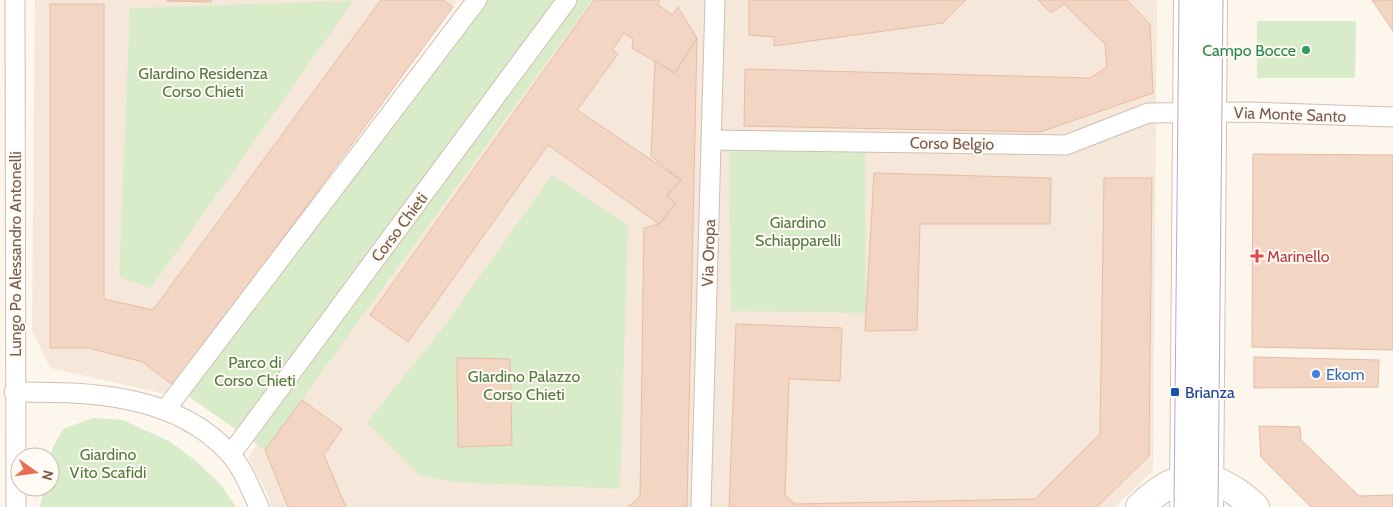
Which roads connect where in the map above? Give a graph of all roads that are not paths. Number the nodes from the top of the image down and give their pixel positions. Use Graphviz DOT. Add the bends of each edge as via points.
graph roads {
  1 [pos="15,0"];
  2 [pos="477,0"];
  3 [pos="567,0"];
  4 [pos="715,0"];
  5 [pos="1188,0"];
  6 [pos="1213,0"];
  7 [pos="1200,112"];
  8 [pos="1393,117"];
  9 [pos="711,140"];
  10 [pos="14,392"];
  11 [pos="166,409"];
  12 [pos="231,454"];
  13 [pos="1197,478"];
  14 [pos="16,507"];
  15 [pos="259,507"];
  16 [pos="701,507"];
  17 [pos="1140,507"];
  18 [pos="1184,507"];
  19 [pos="1210,507"];
  20 [pos="1255,507"];
  1 -- 10 [label="street, Lungo Po Alessandro Antonelli"];
  2 -- 11 [label="street"];
  3 -- 12 [label="street, Corso Chieti"];
  4 -- 9 [label="street, Via Oropa"];
  5 -- 7 [label="main road"];
  6 -- 7 [label="main road"];
  7 -- 8 [label="street, Via Monte Santo"];
  7 -- 9 [label="street, Corso Belgio" via="1148,113 1066,145"];
  7 -- 13 [label="main road"];
  9 -- 16 [label="street, Via Oropa"];
  10 -- 11 [label="street" via="112,396"];
  10 -- 14 [label="street, Lungo Po Alessandro Antonelli"];
  11 -- 12 [label="street" via="201,428"];
  12 -- 15 [label="street"];
  13 -- 17 [label="main road" via="1153,494"];
  13 -- 18 [label="main road"];
  13 -- 19 [label="main road"];
  13 -- 20 [label="main road" via="1240,492"];
}
